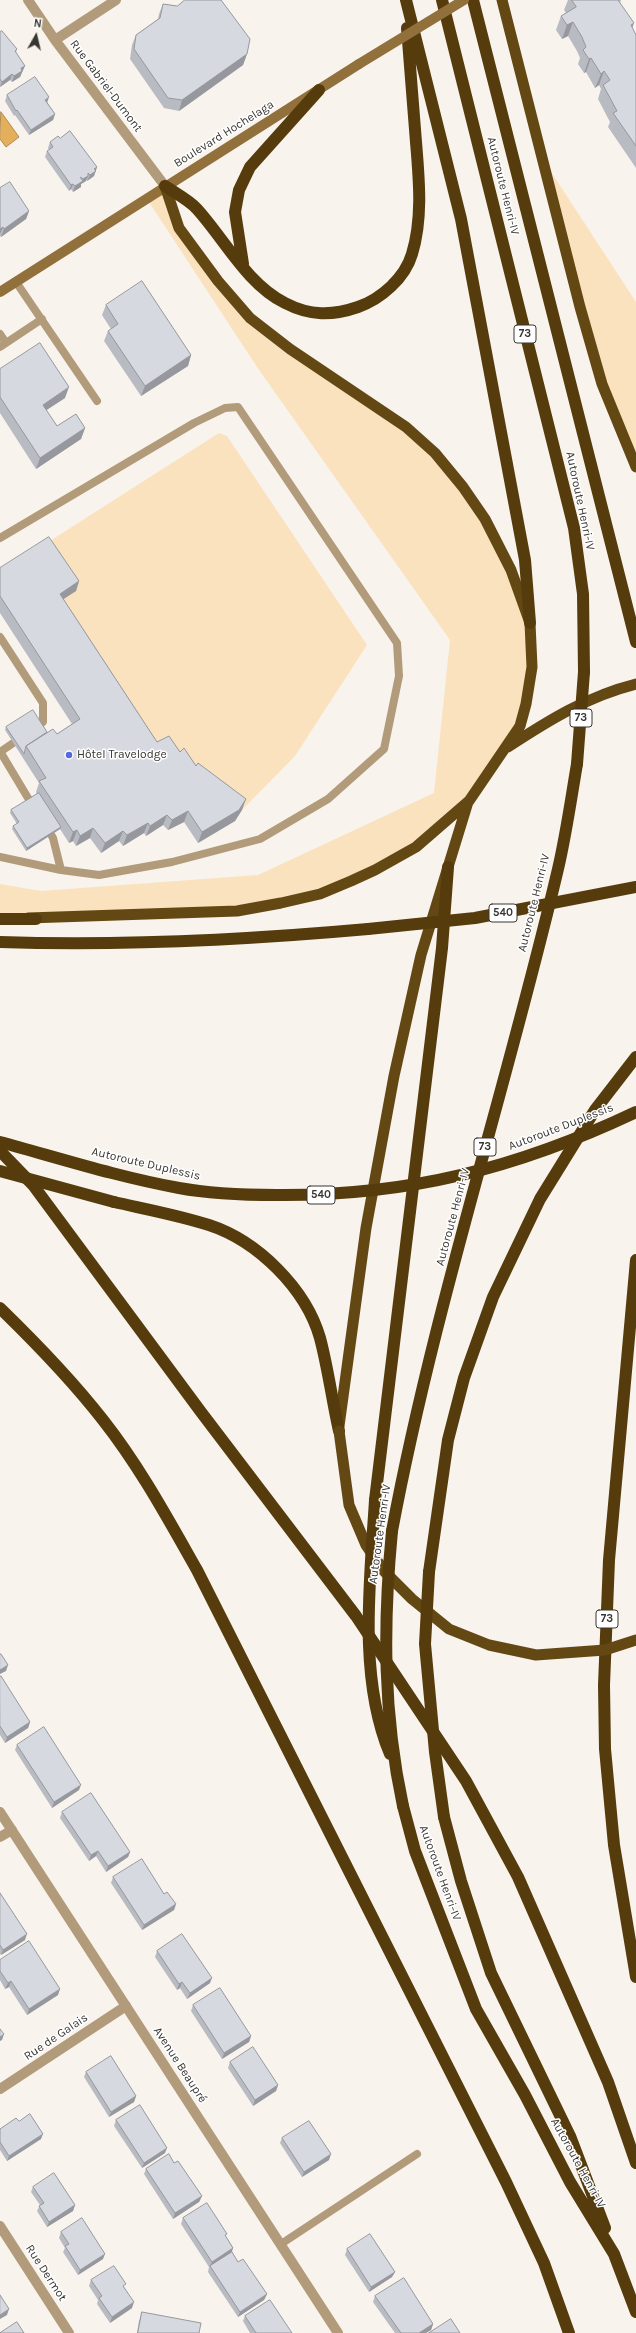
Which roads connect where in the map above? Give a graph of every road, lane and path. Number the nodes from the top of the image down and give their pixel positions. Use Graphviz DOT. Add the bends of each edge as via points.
graph roads {
  1 [pos="28,0"];
  2 [pos="116,0"];
  3 [pos="405,0"];
  4 [pos="442,0"];
  5 [pos="464,0"];
  6 [pos="473,0"];
  7 [pos="502,0"];
  8 [pos="55,40"];
  9 [pos="319,90"];
  10 [pos="165,186"];
  11 [pos="243,265"];
  12 [pos="16,282"];
  13 [pos="0,292"];
  14 [pos="42,319"];
  15 [pos="0,334"];
  16 [pos="3,345"];
  17 [pos="97,401"];
  18 [pos="636,468"];
  19 [pos="0,538"];
  20 [pos="530,623"];
  21 [pos="0,637"];
  22 [pos="636,640"];
  23 [pos="636,684"];
  24 [pos="504,750"];
  25 [pos="0,752"];
  26 [pos="469,801"];
  27 [pos="0,857"];
  28 [pos="448,867"];
  29 [pos="61,870"];
  30 [pos="636,887"];
  31 [pos="0,914"];
  32 [pos="0,919"];
  33 [pos="36,919"];
  34 [pos="0,942"];
  35 [pos="636,1057"];
  36 [pos="636,1112"];
  37 [pos="0,1142"];
  38 [pos="0,1150"];
  39 [pos="0,1171"];
  40 [pos="636,1260"];
  41 [pos="0,1308"];
  42 [pos="339,1431"];
  43 [pos="636,1640"];
  44 [pos="394,1766"];
  45 [pos="0,1812"];
  46 [pos="12,1830"];
  47 [pos="0,1837"];
  48 [pos="636,1978"];
  49 [pos="126,2006"];
  50 [pos="0,2089"];
  51 [pos="418,2154"];
  52 [pos="636,2163"];
  53 [pos="0,2226"];
  54 [pos="281,2244"];
  55 [pos="614,2254"];
  56 [pos="636,2312"];
  57 [pos="69,2333"];
  58 [pos="338,2333"];
  59 [pos="569,2333"];
  1 -- 8 [label="street, Rue Gabriel-Dumont"];
  2 -- 8 [label="street"];
  3 -- 11 [label="highway" via="419,188 418,225 412,255 400,276 385,292 369,303 343,312 314,314 285,303 259,286"];
  3 -- 20 [label="highway" via="464,234 525,560"];
  4 -- 44 [label="highway, Autoroute Henri-IV / 73, bridge" via="574,528 583,594 584,672 578,764 558,868 452,1274 409,1447 392,1531 386,1597 386,1669"];
  5 -- 9 [label="main road, Boulevard Hochelaga, bridge"];
  6 -- 22 [label="highway, Autoroute Henri-IV"];
  7 -- 18 [label="highway" via="602,384"];
  8 -- 10 [label="street, Rue Gabriel-Dumont"];
  9 -- 10 [label="main road, Boulevard Hochelaga"];
  9 -- 11 [label="highway" via="250,167 239,190 235,212"];
  10 -- 11 [label="highway" via="196,208"];
  10 -- 12 [label="main road, Boulevard Hochelaga"];
  10 -- 20 [label="highway" via="179,228 218,281 250,318 406,428 450,471 485,519 499,545"];
  12 -- 13 [label="main road, Boulevard Hochelaga"];
  12 -- 14 [label="lane"];
  14 -- 16 [label="lane"];
  14 -- 17 [label="lane"];
  15 -- 16 [label="lane"];
  19 -- 29 [label="lane" via="194,423 225,408 238,407 397,643 399,676 384,749 328,799 253,841 172,862 99,875"];
  20 -- 24 [label="highway" via="532,667 526,704 520,726"];
  21 -- 25 [label="lane" via="43,704 43,722"];
  23 -- 24 [label="highway" via="608,691 563,711"];
  24 -- 26 [label="highway"];
  25 -- 29 [label="lane" via="53,838"];
  26 -- 28 [label="highway"];
  26 -- 33 [label="highway" via="416,847 375,870 320,894 281,904 236,911"];
  27 -- 29 [label="lane"];
  28 -- 42 [label="highway" via="421,955 394,1076 366,1228"];
  28 -- 44 [label="highway, bridge" via="442,948 375,1500 368,1602 374,1699 380,1730"];
  30 -- 34 [label="highway, 540, bridge" via="475,918 368,929 207,941 58,944"];
  31 -- 33 [label="highway"];
  32 -- 33 [label="highway"];
  35 -- 55 [label="highway, bridge" via="595,1110 540,1199 493,1298 464,1378 448,1440 429,1572 425,1644 444,1817 460,1881 491,1973 570,2136"];
  36 -- 37 [label="highway, Autoroute Duplessis / 540, bridge" via="532,1156 480,1172 402,1187 316,1195 231,1195 180,1188"];
  38 -- 52 [label="highway" via="33,1185 356,1616 466,1781 518,1877 608,2082"];
  39 -- 42 [label="highway, bridge" via="210,1225 262,1255 295,1287 307,1307 320,1338"];
  40 -- 48 [label="highway, 73" via="610,1560 604,1749 614,1845"];
  41 -- 59 [label="highway" via="47,1353 104,1421 154,1493 198,1570 506,2182 544,2263"];
  42 -- 43 [label="highway, bridge" via="349,1505 366,1545 384,1570 412,1599 449,1629 489,1645 536,1655 605,1650"];
  44 -- 55 [label="highway, Autoroute Henri-IV / 73, bridge" via="415,1851 476,2009 570,2182"];
  45 -- 46 [label="street, Avenue Beaupré"];
  46 -- 47 [label="street"];
  46 -- 49 [label="street, Avenue Beaupré"];
  49 -- 50 [label="street, Rue de Galais"];
  49 -- 54 [label="street, Avenue Beaupré"];
  51 -- 54 [label="lane"];
  53 -- 57 [label="street, Rue Dermot"];
  54 -- 58 [label="street, Avenue Beaupré"];
  55 -- 56 [label="highway, Autoroute Henri-IV"];
}
